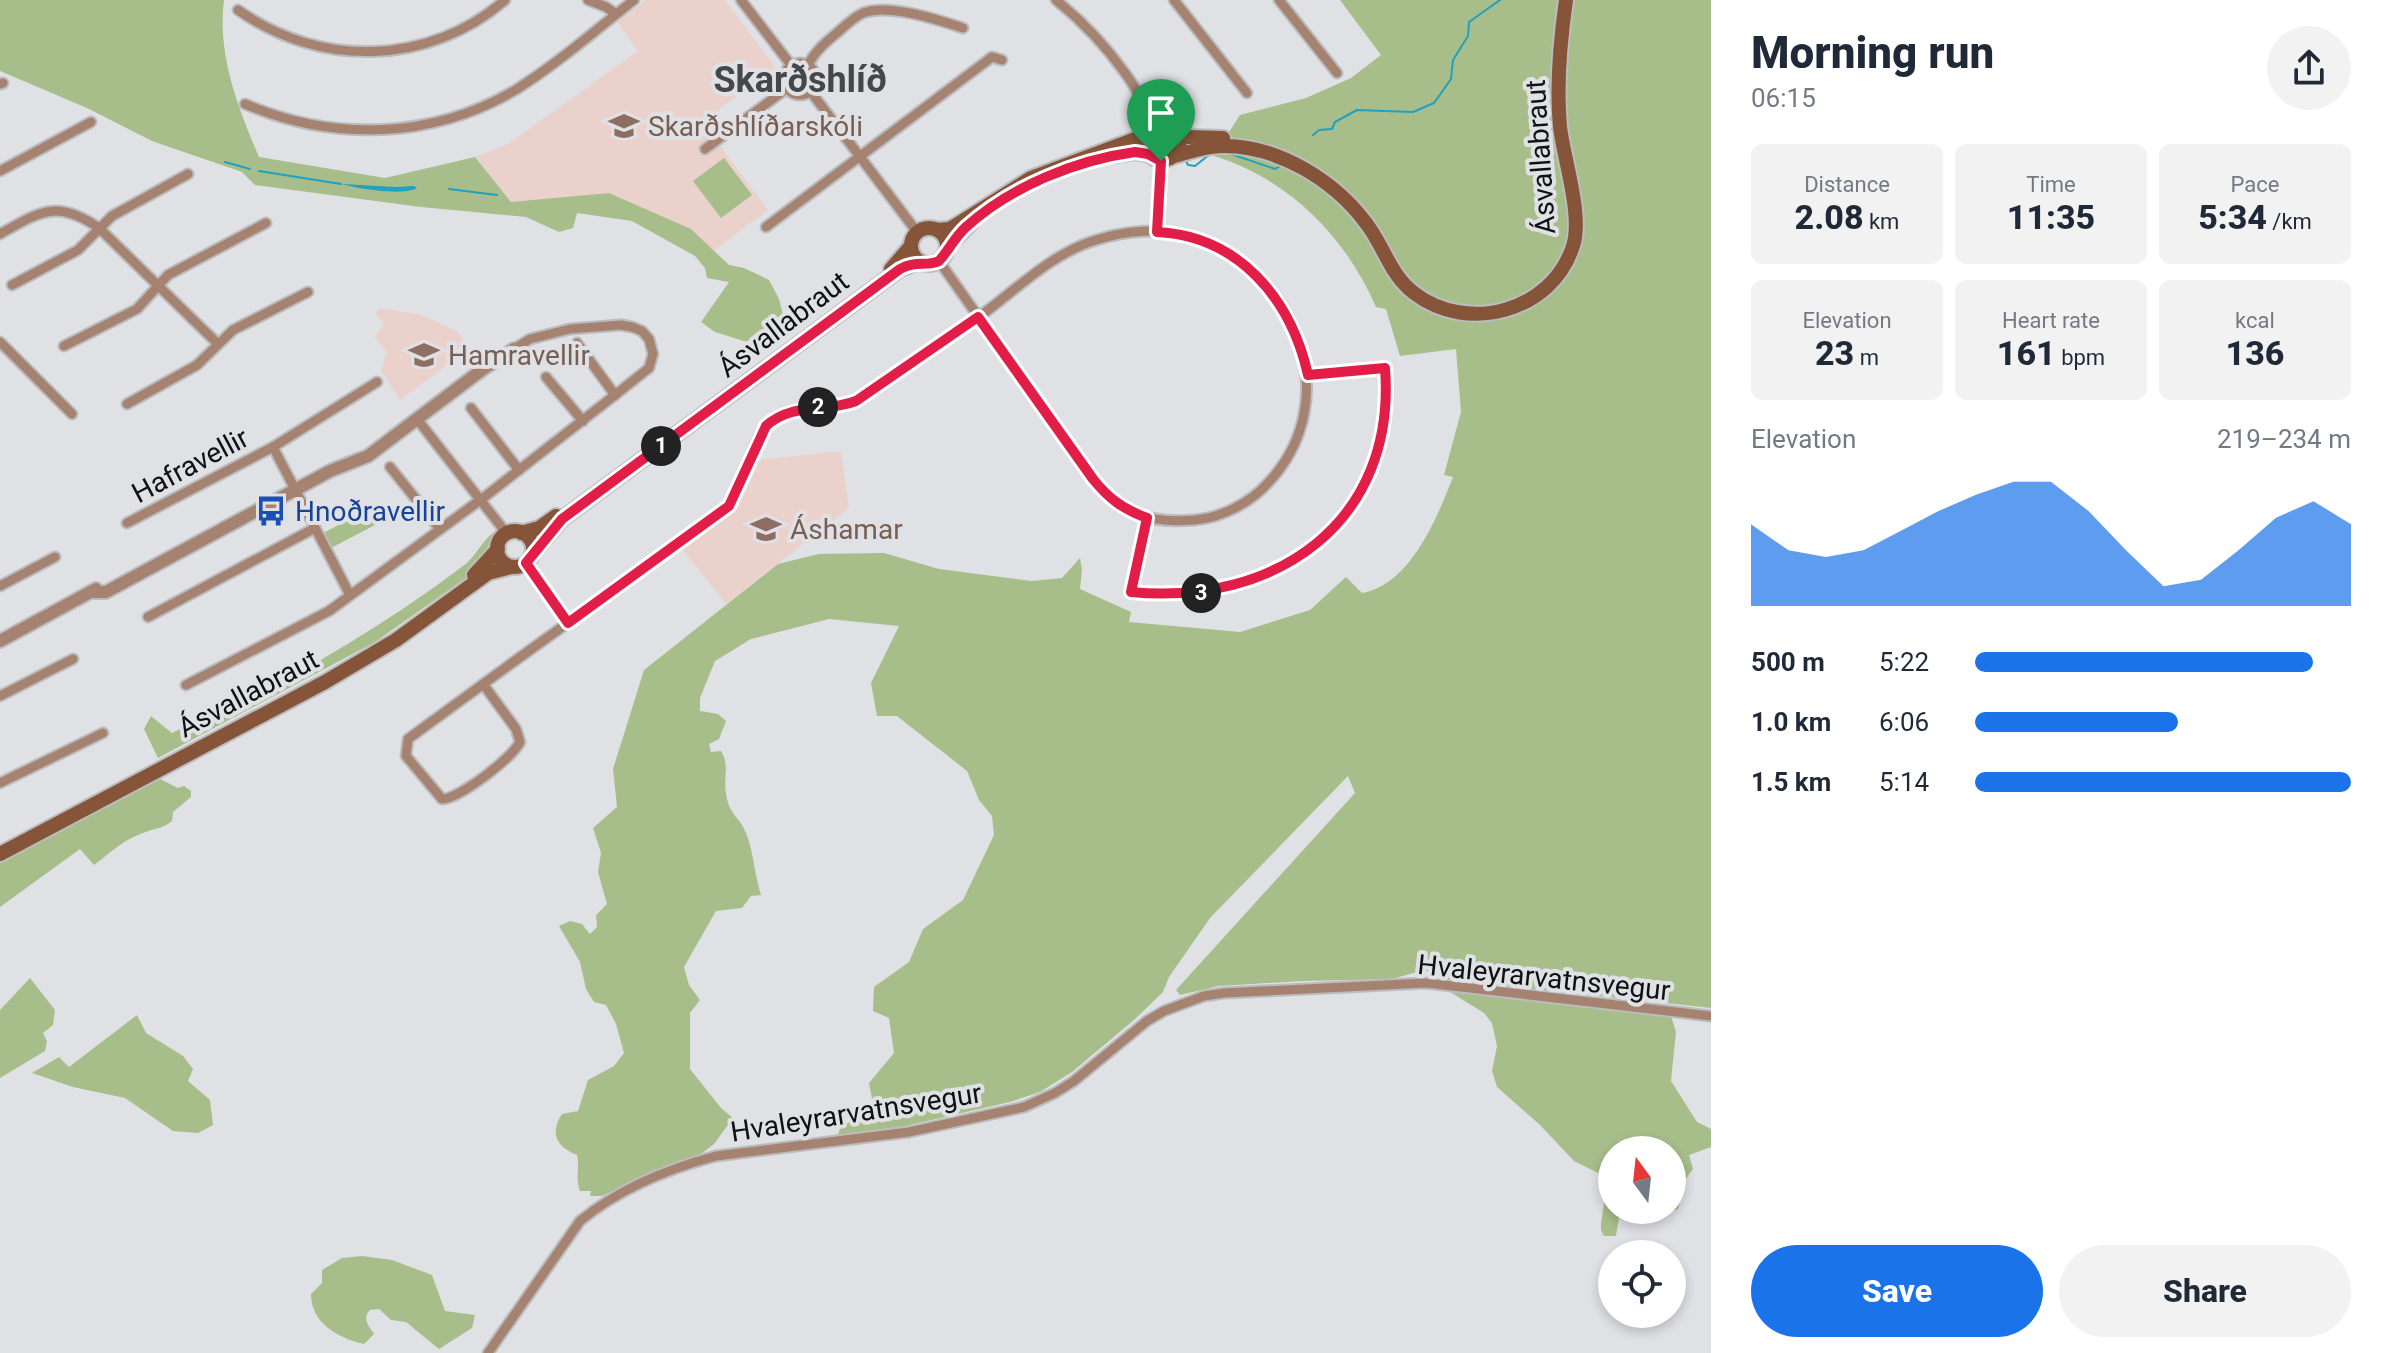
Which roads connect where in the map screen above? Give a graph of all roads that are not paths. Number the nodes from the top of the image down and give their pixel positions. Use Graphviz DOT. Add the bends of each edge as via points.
graph roads {
  1 [pos="505,0"];
  2 [pos="588,0"];
  3 [pos="634,0"];
  4 [pos="741,0"];
  5 [pos="900,0"];
  6 [pos="1056,0"];
  7 [pos="1174,0"];
  8 [pos="1279,0"];
  9 [pos="1559,0"];
  10 [pos="1566,0"];
  11 [pos="238,10"];
  12 [pos="898,12"];
  13 [pos="616,14"];
  14 [pos="963,28"];
  15 [pos="1002,60"];
  16 [pos="791,65"];
  17 [pos="808,65"];
  18 [pos="1337,73"];
  19 [pos="786,89"];
  20 [pos="811,92"];
  21 [pos="1247,93"];
  22 [pos="245,104"];
  23 [pos="91,122"];
  24 [pos="1157,130"];
  25 [pos="705,149"];
  26 [pos="861,156"];
  27 [pos="1161,157"];
  28 [pos="0,171"];
  29 [pos="188,174"];
  30 [pos="266,223"];
  31 [pos="766,227"];
  32 [pos="99,228"];
  33 [pos="937,230"];
  34 [pos="1,232"];
  35 [pos="917,232"];
  36 [pos="1157,232"];
  37 [pos="910,247"];
  38 [pos="943,254"];
  39 [pos="919,262"];
  40 [pos="12,285"];
  41 [pos="157,287"];
  42 [pos="308,292"];
  43 [pos="978,317"];
  44 [pos="0,342"];
  45 [pos="577,343"];
  46 [pos="218,344"];
  47 [pos="64,346"];
  48 [pos="518,346"];
  49 [pos="1308,375"];
  50 [pos="546,377"];
  51 [pos="377,382"];
  52 [pos="615,395"];
  53 [pos="127,404"];
  54 [pos="471,408"];
  55 [pos="72,414"];
  56 [pos="417,419"];
  57 [pos="583,421"];
  58 [pos="273,447"];
  59 [pos="390,467"];
  60 [pos="519,470"];
  61 [pos="295,490"];
  62 [pos="480,500"];
  63 [pos="1147,518"];
  64 [pos="127,523"];
  65 [pos="315,528"];
  66 [pos="440,529"];
  67 [pos="514,533"];
  68 [pos="498,549"];
  69 [pos="55,557"];
  70 [pos="523,561"];
  71 [pos="0,586"];
  72 [pos="350,595"];
  73 [pos="148,617"];
  74 [pos="568,623"];
  75 [pos="0,641"];
  76 [pos="73,659"];
  77 [pos="483,684"];
  78 [pos="186,685"];
  79 [pos="0,696"];
  80 [pos="103,733"];
  81 [pos="0,783"];
  82 [pos="0,847"];
  83 [pos="0,854"];
  84 [pos="1711,1016"];
  85 [pos="488,1353"];
  1 -- 11 [label="street" via="448,36 376,52 308,45"];
  2 -- 13 [label="street"];
  3 -- 13 [label="street"];
  4 -- 16 [label="street"];
  5 -- 12 [label="street"];
  6 -- 24 [label="street" via="1124,71"];
  7 -- 21 [label="street"];
  8 -- 18 [label="street"];
  9 -- 24 [label="main road, Ásvallabraut" via="1550,95 1566,237 1547,276 1505,303 1465,307 1425,292 1404,271 1363,206 1336,180 1294,156 1236,139"];
  10 -- 27 [label="main road, Ásvallabraut" via="1559,103 1576,235 1569,257 1550,284 1513,308 1472,314 1429,303 1396,275 1366,223 1345,199 1293,163 1220,145"];
  12 -- 14 [label="street"];
  12 -- 17 [label="street" via="860,15 822,45"];
  13 -- 22 [label="street" via="515,90 431,124 376,131 337,129"];
  15 -- 26 [label="street" via="992,57"];
  16 -- 17 [label="street"];
  16 -- 19 [label="street" via="783,76"];
  17 -- 20 [label="street" via="816,78"];
  19 -- 20 [label="street" via="801,96"];
  19 -- 25 [label="street"];
  20 -- 26 [label="street"];
  23 -- 28 [label="street"];
  24 -- 27 [label="main road" via="1144,145"];
  24 -- 27 [label="main road" via="1180,140"];
  24 -- 33 [label="main road" via="1031,178 949,229"];
  26 -- 31 [label="street"];
  26 -- 35 [label="street"];
  27 -- 36 [label="street"];
  27 -- 38 [label="main road, Ásvallabraut" via="1119,154 1051,176 981,215"];
  29 -- 32 [label="street"];
  30 -- 41 [label="street" via="168,275"];
  32 -- 34 [label="street" via="80,215 56,210"];
  32 -- 40 [label="street" via="78,250"];
  32 -- 41 [label="street"];
  33 -- 35 [label="main road"];
  33 -- 38 [label="main road" via="944,237"];
  35 -- 37 [label="main road"];
  36 -- 43 [label="street" via="1116,235 1071,249"];
  36 -- 49 [label="street" via="1208,243 1259,277 1291,325"];
  37 -- 39 [label="main road"];
  37 -- 67 [label="main road, Ásvallabraut" via="879,279 545,524"];
  38 -- 39 [label="main road" via="929,264"];
  38 -- 43 [label="street"];
  39 -- 70 [label="main road, Ásvallabraut" via="900,269 562,519"];
  41 -- 46 [label="street"];
  41 -- 47 [label="street" via="137,309"];
  42 -- 46 [label="street" via="233,330"];
  43 -- 63 [label="street" via="1111,501"];
  43 -- 74 [label="street" via="856,401 783,413 766,426 734,500 722,512"];
  44 -- 55 [label="street"];
  45 -- 52 [label="street"];
  46 -- 53 [label="street" via="197,365"];
  48 -- 52 [label="street" via="570,329 637,329 651,344 649,368"];
  48 -- 56 [label="street"];
  49 -- 63 [label="street" via="1298,440 1260,492 1232,510 1203,519"];
  49 -- 63 [label="street" via="1385,368 1386,417 1370,474 1322,539 1270,573 1240,585 1188,594 1131,592"];
  50 -- 57 [label="street"];
  51 -- 58 [label="street, Hafravellir"];
  52 -- 57 [label="street"];
  54 -- 60 [label="street"];
  56 -- 61 [label="street" via="368,456"];
  56 -- 62 [label="street"];
  57 -- 60 [label="street"];
  58 -- 61 [label="street, Hafravellir"];
  58 -- 64 [label="street, Hafravellir"];
  59 -- 66 [label="street"];
  60 -- 62 [label="street"];
  61 -- 65 [label="street"];
  61 -- 75 [label="street" via="103,593 92,592"];
  62 -- 66 [label="street"];
  62 -- 67 [label="street"];
  65 -- 72 [label="street"];
  65 -- 73 [label="street"];
  66 -- 72 [label="street"];
  67 -- 68 [label="main road" via="500,540"];
  67 -- 70 [label="main road" via="530,539"];
  68 -- 70 [label="main road" via="500,559"];
  68 -- 82 [label="main road, Ásvallabraut" via="460,585 342,664"];
  69 -- 71 [label="street"];
  70 -- 74 [label="street"];
  70 -- 83 [label="main road, Ásvallabraut" via="488,573 414,628 325,682"];
  72 -- 78 [label="street"];
  74 -- 77 [label="street"];
  76 -- 79 [label="street"];
  77 -- 77 [label="street" via="520,742 473,783 442,799 406,756 408,739"];
  80 -- 81 [label="street"];
  84 -- 85 [label="street, Hvaleyrarvatnsvegur" via="1426,983 1204,996 1147,1021 1074,1081 1024,1107 909,1132 716,1156 631,1187 580,1221"];
}
